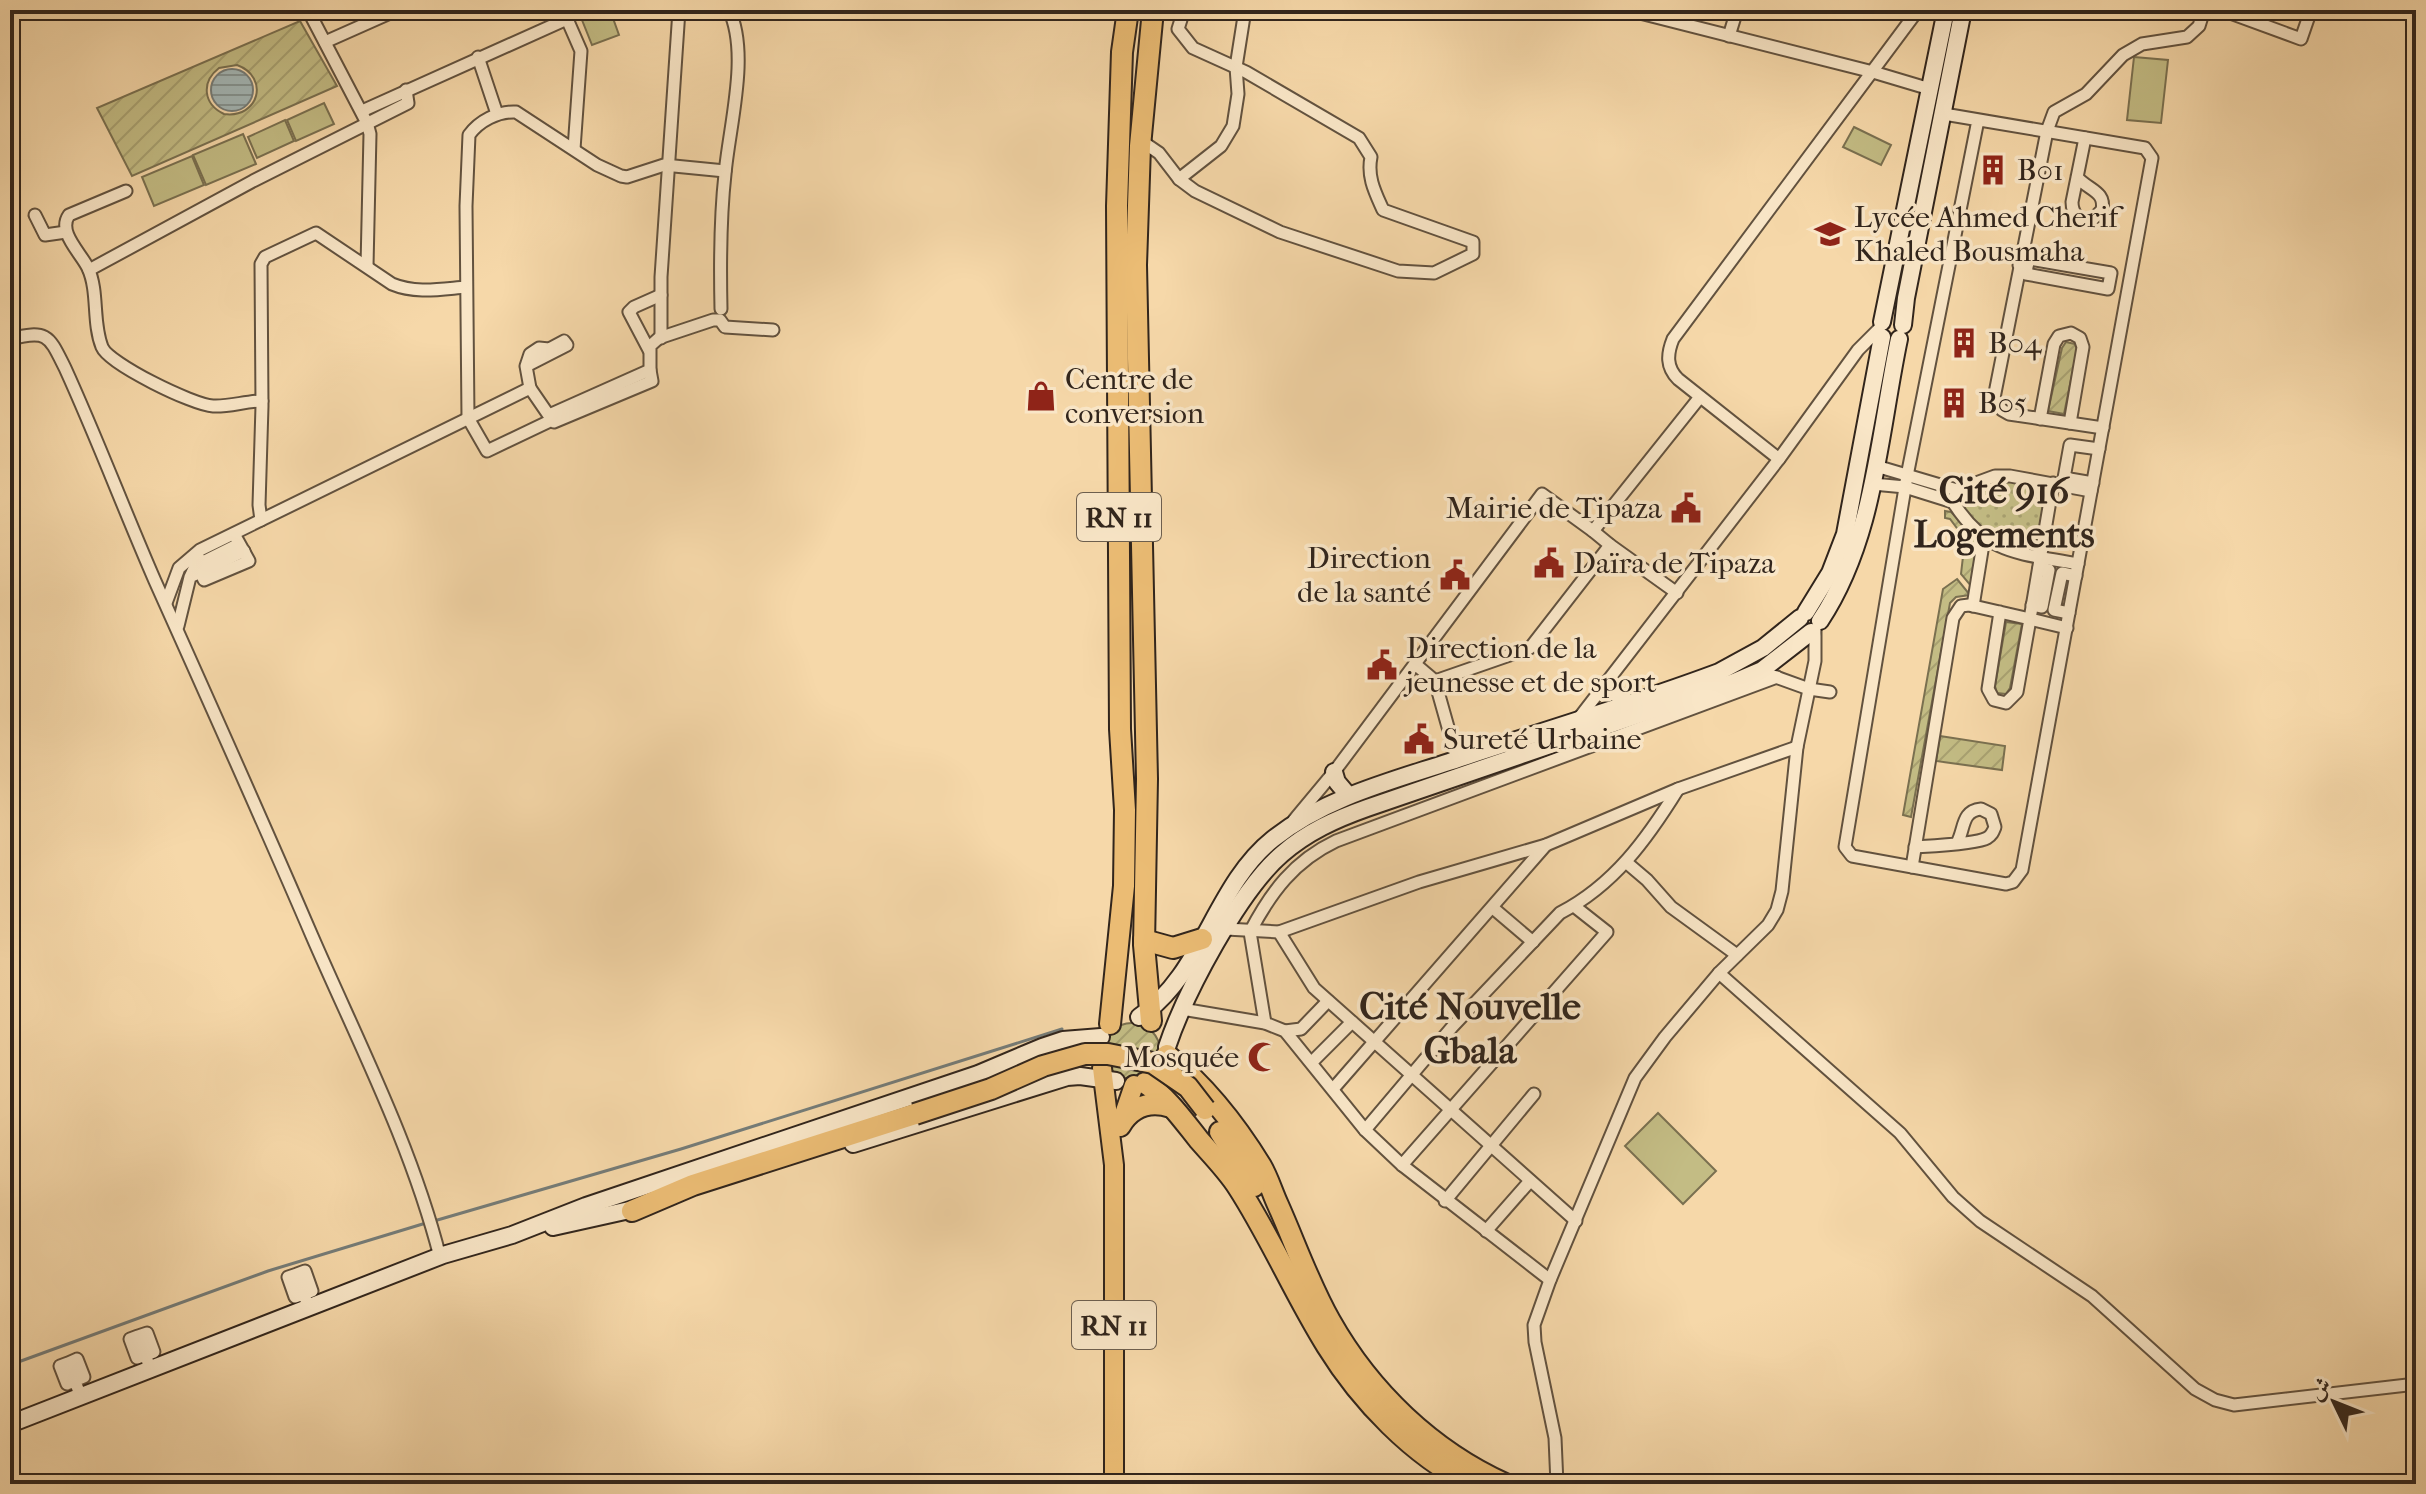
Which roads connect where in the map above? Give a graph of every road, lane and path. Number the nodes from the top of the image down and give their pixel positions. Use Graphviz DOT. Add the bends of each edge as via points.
graph roads {
  1 [pos="308,10"];
  2 [pos="397,10"];
  3 [pos="679,10"];
  4 [pos="729,10"];
  5 [pos="1128,10"];
  6 [pos="1153,10"];
  7 [pos="1184,10"];
  8 [pos="1245,10"];
  9 [pos="1628,10"];
  10 [pos="1737,10"];
  11 [pos="1918,10"];
  12 [pos="1946,10"];
  13 [pos="1963,10"];
  14 [pos="2204,10"];
  15 [pos="2222,10"];
  16 [pos="2311,10"];
  17 [pos="567,14"];
  18 [pos="1729,36"];
  19 [pos="325,42"];
  20 [pos="478,57"];
  21 [pos="1236,67"];
  22 [pos="1873,72"];
  23 [pos="1930,89"];
  24 [pos="497,114"];
  25 [pos="1944,114"];
  26 [pos="365,117"];
  27 [pos="1978,120"];
  28 [pos="2047,131"];
  29 [pos="2085,138"];
  30 [pos="1140,140"];
  31 [pos="574,149"];
  32 [pos="668,166"];
  33 [pos="725,171"];
  34 [pos="2077,177"];
  35 [pos="1179,179"];
  36 [pos="126,191"];
  37 [pos="35,215"];
  38 [pos="66,232"];
  39 [pos="367,266"];
  40 [pos="2023,266"];
  41 [pos="89,270"];
  42 [pos="466,287"];
  43 [pos="661,295"];
  44 [pos="719,313"];
  45 [pos="773,330"];
  46 [pos="1889,330"];
  47 [pos="661,338"];
  48 [pos="10,339"];
  49 [pos="649,350"];
  50 [pos="526,366"];
  51 [pos="530,388"];
  52 [pos="1700,397"];
  53 [pos="262,401"];
  54 [pos="2011,415"];
  55 [pos="550,417"];
  56 [pos="468,418"];
  57 [pos="2040,419"];
  58 [pos="2073,424"];
  59 [pos="2103,428"];
  60 [pos="2099,449"];
  61 [pos="1779,459"];
  62 [pos="1876,466"];
  63 [pos="1906,482"];
  64 [pos="2053,483"];
  65 [pos="1873,484"];
  66 [pos="2092,487"];
  67 [pos="1955,496"];
  68 [pos="261,520"];
  69 [pos="1593,531"];
  70 [pos="1984,538"];
  71 [pos="239,543"];
  72 [pos="210,545"];
  73 [pos="1610,545"];
  74 [pos="2040,562"];
  75 [pos="2077,570"];
  76 [pos="195,575"];
  77 [pos="1677,593"];
  78 [pos="166,603"];
  79 [pos="1973,606"];
  80 [pos="2000,612"];
  81 [pos="2030,619"];
  82 [pos="1810,623"];
  83 [pos="178,626"];
  84 [pos="2067,628"];
  85 [pos="1415,664"];
  86 [pos="1770,674"];
  87 [pos="1435,681"];
  88 [pos="1606,685"];
  89 [pos="1809,689"];
  90 [pos="1830,692"];
  91 [pos="1628,703"];
  92 [pos="1579,719"];
  93 [pos="1797,747"];
  94 [pos="1457,759"];
  95 [pos="1334,772"];
  96 [pos="1678,789"];
  97 [pos="1348,795"];
  98 [pos="1288,827"];
  99 [pos="1957,843"];
  100 [pos="1546,845"];
  101 [pos="1915,847"];
  102 [pos="1627,863"];
  103 [pos="1912,867"];
  104 [pos="1574,906"];
  105 [pos="1493,908"];
  106 [pos="1226,929"];
  107 [pos="1250,932"];
  108 [pos="1279,932"];
  109 [pos="1202,939"];
  110 [pos="1144,940"];
  111 [pos="1533,942"];
  112 [pos="1737,955"];
  113 [pos="1719,973"];
  114 [pos="1328,1001"];
  115 [pos="1182,1009"];
  116 [pos="1146,1016"];
  117 [pos="1352,1022"];
  118 [pos="1265,1023"];
  119 [pos="1105,1030"];
  120 [pos="1285,1031"];
  121 [pos="1373,1041"];
  122 [pos="1167,1051"];
  123 [pos="1312,1062"];
  124 [pos="1412,1074"];
  125 [pos="1107,1076"];
  126 [pos="1140,1084"];
  127 [pos="1333,1089"];
  128 [pos="1534,1094"];
  129 [pos="1171,1107"];
  130 [pos="1452,1110"];
  131 [pos="1120,1126"];
  132 [pos="1365,1130"];
  133 [pos="1491,1145"];
  134 [pos="795,1151"];
  135 [pos="1114,1165"];
  136 [pos="1402,1165"];
  137 [pos="692,1172"];
  138 [pos="1530,1181"];
  139 [pos="1254,1186"];
  140 [pos="1445,1201"];
  141 [pos="632,1211"];
  142 [pos="1576,1221"];
  143 [pos="1486,1231"];
  144 [pos="512,1235"];
  145 [pos="1297,1248"];
  146 [pos="440,1257"];
  147 [pos="1282,1263"];
  148 [pos="297,1274"];
  149 [pos="1550,1280"];
  150 [pos="307,1301"];
  151 [pos="138,1336"];
  152 [pos="68,1363"];
  153 [pos="148,1363"];
  154 [pos="2416,1384"];
  155 [pos="78,1389"];
  156 [pos="10,1424"];
  157 [pos="1114,1484"];
  158 [pos="1471,1484"];
  159 [pos="1505,1484"];
  160 [pos="1557,1484"];
  1 -- 19 [label="street"];
  2 -- 19 [label="street"];
  3 -- 32 [label="street"];
  4 -- 33 [label="street" via="736,33 737,75"];
  5 -- 119 [label="highway, RN 11" via="1117,206 1124,886"];
  6 -- 30 [label="highway, RN 11"];
  7 -- 21 [label="street" via="1178,29 1184,39"];
  8 -- 21 [label="street"];
  9 -- 18 [label="street"];
  10 -- 18 [label="street"];
  11 -- 22 [label="street"];
  12 -- 23 [label="main road"];
  13 -- 25 [label="main road"];
  14 -- 28 [label="street" via="2199,26 2187,37 2142,44 2123,55 2091,89 2054,112"];
  15 -- 16 [label="street" via="2301,39"];
  17 -- 20 [label="street"];
  17 -- 31 [label="street" via="581,51"];
  18 -- 22 [label="street"];
  19 -- 26 [label="street"];
  20 -- 24 [label="street"];
  20 -- 26 [label="street" via="406,90 408,103"];
  21 -- 35 [label="street" via="1233,126 1221,146"];
  21 -- 35 [label="street" via="1359,138 1371,157 1371,182 1383,210 1473,242 1473,254 1434,273 1398,271 1280,232"];
  22 -- 23 [label="street"];
  22 -- 52 [label="street" via="1673,339 1670,370"];
  23 -- 46 [label="main road"];
  24 -- 31 [label="street" via="523,115"];
  24 -- 42 [label="street" via="473,130 467,142"];
  25 -- 27 [label="street"];
  25 -- 46 [label="main road" via="1906,298"];
  26 -- 39 [label="street" via="370,134"];
  26 -- 41 [label="street"];
  27 -- 28 [label="street"];
  27 -- 63 [label="street"];
  28 -- 29 [label="street"];
  28 -- 40 [label="street"];
  29 -- 34 [label="street"];
  29 -- 59 [label="street" via="2145,148 2152,158"];
  30 -- 35 [label="street" via="1159,153"];
  30 -- 110 [label="highway, RN 11" via="1136,265 1147,779"];
  31 -- 32 [label="street" via="621,176"];
  32 -- 33 [label="street"];
  32 -- 43 [label="street"];
  33 -- 44 [label="street"];
  36 -- 38 [label="street" via="69,215"];
  37 -- 38 [label="street" via="45,235"];
  38 -- 41 [label="street"];
  39 -- 42 [label="street" via="405,289"];
  39 -- 53 [label="street" via="316,233 262,261"];
  40 -- 40 [label="street" via="2026,274 2108,289 2111,273 2029,259"];
  40 -- 54 [label="street" via="1994,398"];
  41 -- 53 [label="street" via="107,354 188,400 214,406"];
  42 -- 56 [label="street"];
  43 -- 47 [label="street"];
  43 -- 49 [label="street" via="629,312"];
  44 -- 45 [label="street" via="725,327"];
  44 -- 47 [label="street"];
  46 -- 61 [label="street" via="1858,350"];
  46 -- 62 [label="main road"];
  46 -- 82 [label="main road" via="1845,534"];
  47 -- 49 [label="street"];
  48 -- 78 [label="street" via="37,333 50,338"];
  49 -- 55 [label="street" via="652,381 554,422"];
  50 -- 51 [label="street"];
  51 -- 55 [label="street"];
  51 -- 56 [label="street"];
  52 -- 61 [label="street"];
  52 -- 69 [label="street"];
  53 -- 68 [label="street"];
  54 -- 57 [label="street"];
  54 -- 58 [label="street" via="2010,421 2076,431"];
  55 -- 56 [label="street" via="487,451"];
  56 -- 68 [label="street"];
  57 -- 58 [label="street"];
  57 -- 58 [label="street" via="2054,344 2062,334 2071,333 2083,347"];
  58 -- 59 [label="street"];
  59 -- 60 [label="street"];
  60 -- 66 [label="street"];
  60 -- 66 [label="street" via="2070,445 2064,478"];
  61 -- 77 [label="street"];
  62 -- 63 [label="street"];
  62 -- 65 [label="main road"];
  63 -- 65 [label="street"];
  63 -- 67 [label="street"];
  63 -- 103 [label="street" via="1845,844 1852,856"];
  64 -- 66 [label="street"];
  64 -- 67 [label="street" via="1999,476"];
  64 -- 74 [label="street"];
  65 -- 82 [label="main road" via="1844,581"];
  66 -- 75 [label="street"];
  67 -- 70 [label="street" via="1962,516"];
  68 -- 71 [label="street"];
  69 -- 73 [label="street"];
  69 -- 85 [label="street" via="1542,494"];
  70 -- 74 [label="street"];
  70 -- 79 [label="street"];
  71 -- 72 [label="street"];
  71 -- 76 [label="street"];
  72 -- 76 [label="street" via="199,558"];
  72 -- 78 [label="street" via="179,568"];
  73 -- 77 [label="street"];
  73 -- 87 [label="street" via="1530,648"];
  74 -- 75 [label="street"];
  74 -- 81 [label="street" via="2049,570 2042,607 2032,605"];
  75 -- 84 [label="street" via="2062,573 2054,610 2069,613"];
  76 -- 83 [label="street"];
  77 -- 88 [label="street"];
  78 -- 83 [label="street"];
  79 -- 80 [label="street"];
  79 -- 101 [label="street" via="1961,606 1953,618"];
  80 -- 81 [label="street"];
  80 -- 81 [label="street" via="1988,689 2000,703 2012,700 2017,692"];
  81 -- 84 [label="street"];
  82 -- 86 [label="main road"];
  82 -- 89 [label="street" via="1815,661"];
  82 -- 91 [label="main road" via="1744,660"];
  83 -- 146 [label="street" via="392,1112"];
  84 -- 103 [label="street" via="2021,873 2006,884"];
  85 -- 87 [label="street"];
  85 -- 95 [label="street"];
  86 -- 89 [label="street"];
  86 -- 106 [label="main road" via="1325,824 1270,866"];
  86 -- 107 [label="street" via="1321,848 1280,883"];
  87 -- 94 [label="street"];
  88 -- 91 [label="main road"];
  88 -- 92 [label="street"];
  89 -- 90 [label="street"];
  89 -- 93 [label="street"];
  91 -- 92 [label="main road"];
  92 -- 94 [label="main road"];
  93 -- 96 [label="street"];
  93 -- 112 [label="street" via="1777,910"];
  94 -- 97 [label="main road"];
  95 -- 97 [label="main road"];
  95 -- 98 [label="street"];
  96 -- 100 [label="street"];
  96 -- 102 [label="street"];
  97 -- 98 [label="main road"];
  98 -- 109 [label="main road" via="1242,873"];
  99 -- 101 [label="street"];
  100 -- 105 [label="street"];
  100 -- 108 [label="street" via="1419,882"];
  101 -- 103 [label="street"];
  102 -- 104 [label="street"];
  102 -- 112 [label="street" via="1671,907"];
  104 -- 111 [label="street"];
  104 -- 130 [label="street" via="1607,932"];
  105 -- 111 [label="street"];
  105 -- 121 [label="street"];
  106 -- 107 [label="street"];
  106 -- 115 [label="main road"];
  107 -- 108 [label="street"];
  107 -- 118 [label="street"];
  108 -- 114 [label="street"];
  109 -- 110 [label="highway" via="1173,948"];
  109 -- 116 [label="main road"];
  110 -- 116 [label="highway, RN 11"];
  111 -- 124 [label="street"];
  112 -- 113 [label="street"];
  113 -- 142 [label="street" via="1635,1078"];
  113 -- 154 [label="street" via="1900,1133 1980,1221 2092,1296 2205,1395 2234,1405"];
  114 -- 117 [label="street"];
  114 -- 120 [label="street" via="1301,1029"];
  115 -- 118 [label="street"];
  115 -- 122 [label="main road"];
  116 -- 119 [label="main road" via="1127,1016"];
  116 -- 122 [label="main road, RN 11" via="1162,1032"];
  117 -- 121 [label="street"];
  117 -- 123 [label="street"];
  118 -- 120 [label="street"];
  119 -- 125 [label="main road, RN 11" via="1098,1056"];
  119 -- 137 [label="main road" via="1063,1040"];
  120 -- 123 [label="street"];
  121 -- 124 [label="street"];
  121 -- 127 [label="street"];
  122 -- 126 [label="main road" via="1157,1075"];
  122 -- 145 [label="highway" via="1209,1095 1261,1167"];
  123 -- 127 [label="street"];
  124 -- 130 [label="street"];
  124 -- 132 [label="street"];
  125 -- 126 [label="main road"];
  125 -- 135 [label="main road, RN 11"];
  125 -- 141 [label="main road" via="1067,1077"];
  126 -- 129 [label="highway"];
  126 -- 131 [label="main road"];
  127 -- 132 [label="street"];
  128 -- 133 [label="street"];
  129 -- 131 [label="highway" via="1154,1103 1137,1108"];
  129 -- 147 [label="highway" via="1237,1184"];
  130 -- 133 [label="street"];
  130 -- 136 [label="street"];
  131 -- 135 [label="main road, RN 11"];
  132 -- 136 [label="street"];
  133 -- 138 [label="street"];
  133 -- 140 [label="street"];
  134 -- 137 [label="highway"];
  134 -- 139 [label="highway, bridge" via="991,1089 1043,1066 1085,1054 1108,1054 1153,1063 1188,1087"];
  134 -- 141 [label="highway"];
  135 -- 157 [label="main road, RN 11"];
  136 -- 140 [label="street"];
  137 -- 144 [label="main road"];
  138 -- 142 [label="street"];
  138 -- 143 [label="street"];
  139 -- 145 [label="highway"];
  139 -- 147 [label="highway"];
  140 -- 143 [label="street"];
  141 -- 144 [label="main road"];
  142 -- 149 [label="street"];
  143 -- 149 [label="street"];
  144 -- 146 [label="main road"];
  145 -- 159 [label="highway" via="1330,1320 1377,1388 1441,1447"];
  146 -- 150 [label="main road"];
  147 -- 158 [label="highway" via="1326,1344 1365,1397 1411,1442"];
  148 -- 150 [label="street" via="288,1277 295,1297"];
  149 -- 160 [label="street" via="1534,1325 1555,1438"];
  150 -- 153 [label="main road"];
  151 -- 153 [label="street" via="130,1339 137,1358"];
  152 -- 155 [label="street" via="60,1366 67,1384"];
  153 -- 155 [label="main road"];
  155 -- 156 [label="main road"];
}
